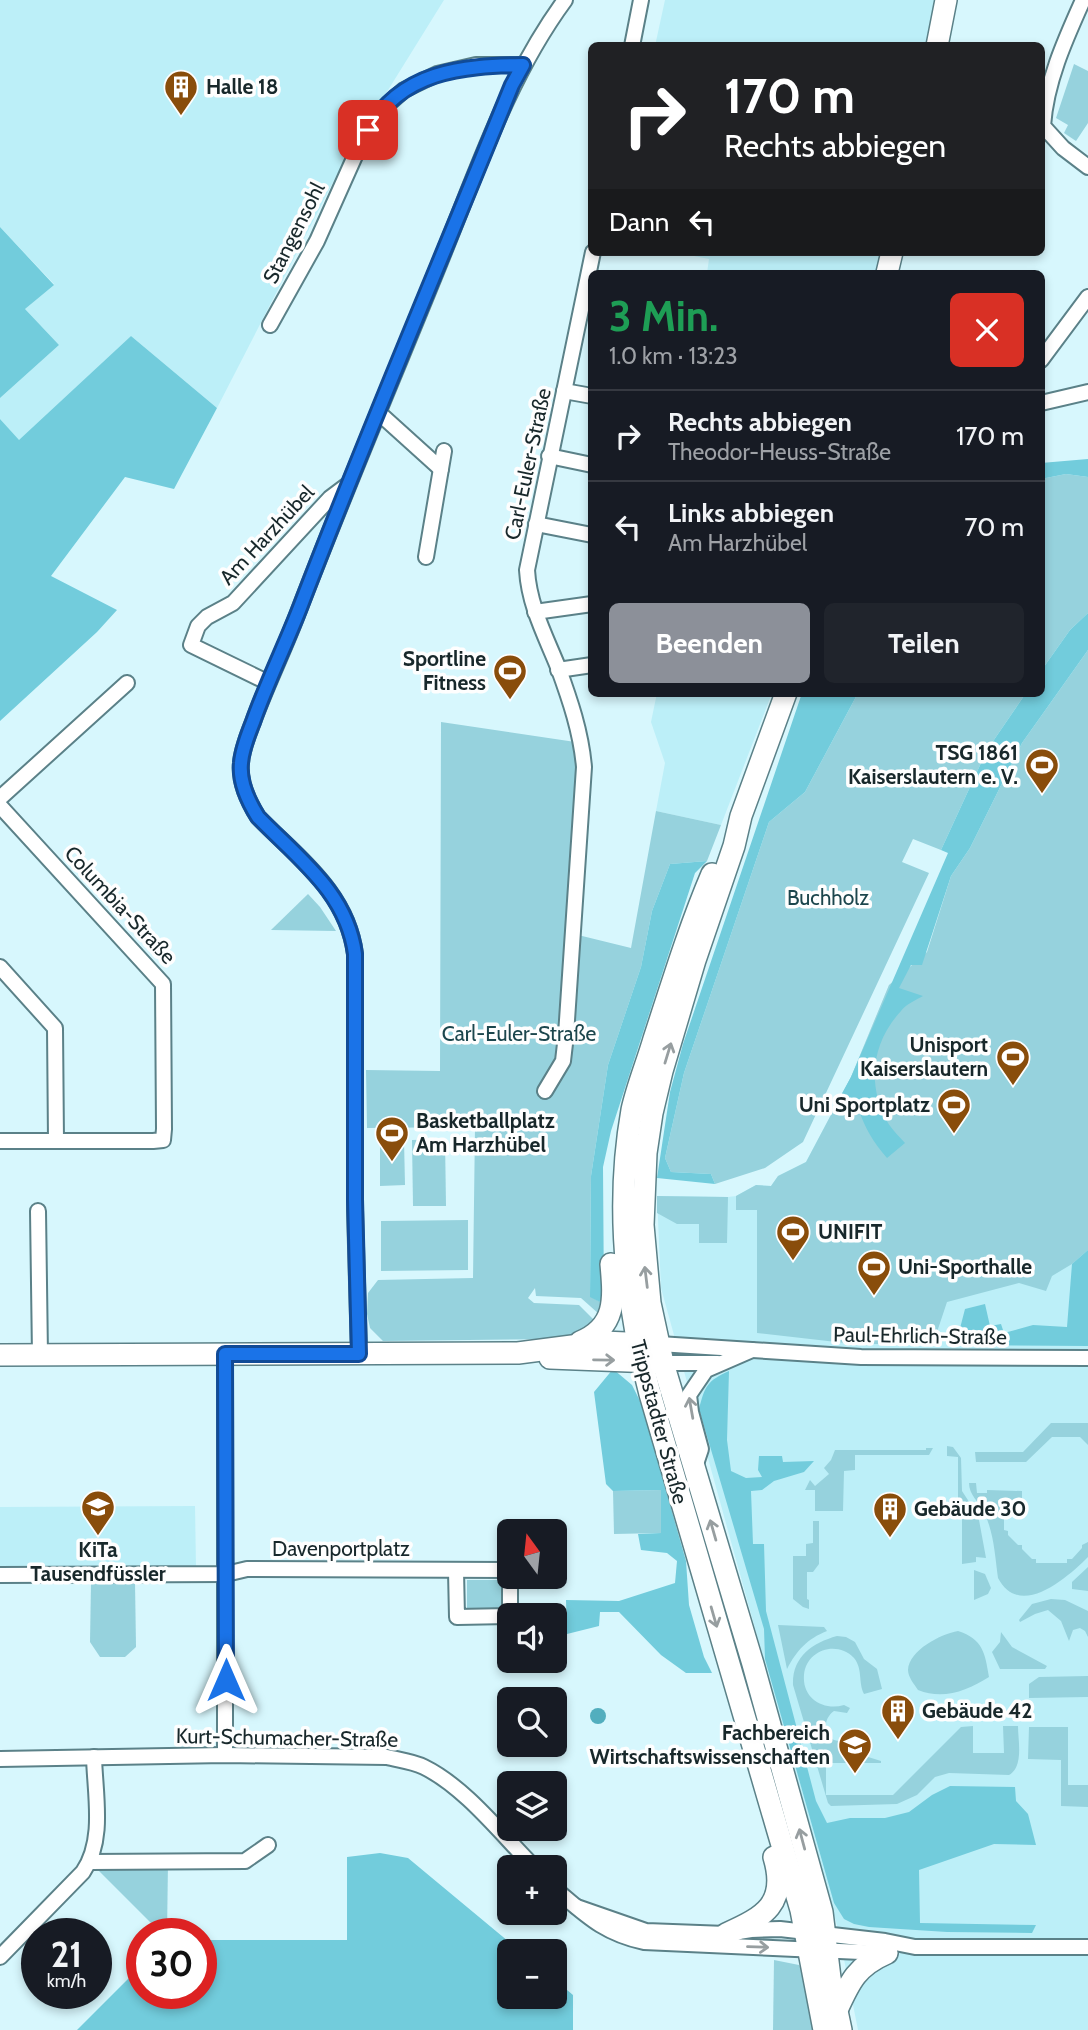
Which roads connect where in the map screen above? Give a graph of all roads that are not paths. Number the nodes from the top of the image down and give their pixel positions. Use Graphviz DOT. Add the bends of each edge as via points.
graph roads {
  1 [pos="565,0"];
  2 [pos="641,0"];
  3 [pos="946,0"];
  4 [pos="1083,0"];
  5 [pos="633,42"];
  6 [pos="938,42"];
  7 [pos="523,65"];
  8 [pos="1045,106"];
  9 [pos="1045,128"];
  10 [pos="1088,167"];
  11 [pos="588,276"];
  12 [pos="1088,297"];
  13 [pos="270,325"];
  14 [pos="1045,355"];
  15 [pos="564,391"];
  16 [pos="1088,392"];
  17 [pos="588,395"];
  18 [pos="1045,402"];
  19 [pos="379,413"];
  20 [pos="444,451"];
  21 [pos="550,456"];
  22 [pos="588,464"];
  23 [pos="441,469"];
  24 [pos="348,485"];
  25 [pos="536,524"];
  26 [pos="588,534"];
  27 [pos="426,557"];
  28 [pos="588,605"];
  29 [pos="535,612"];
  30 [pos="588,666"];
  31 [pos="558,670"];
  32 [pos="267,682"];
  33 [pos="127,683"];
  34 [pos="785,697"];
  35 [pos="0,798"];
  36 [pos="0,806"];
  37 [pos="741,816"];
  38 [pos="0,967"];
  39 [pos="545,1091"];
  40 [pos="632,1109"];
  41 [pos="0,1141"];
  42 [pos="56,1141"];
  43 [pos="38,1211"];
  44 [pos="572,1345"];
  45 [pos="752,1350"];
  46 [pos="518,1353"];
  47 [pos="650,1353"];
  48 [pos="225,1354"];
  49 [pos="359,1354"];
  50 [pos="0,1355"];
  51 [pos="40,1355"];
  52 [pos="1088,1358"];
  53 [pos="723,1362"];
  54 [pos="695,1468"];
  55 [pos="497,1570"];
  56 [pos="456,1571"];
  57 [pos="226,1574"];
  58 [pos="0,1575"];
  59 [pos="497,1616"];
  60 [pos="225,1755"];
  61 [pos="94,1757"];
  62 [pos="0,1759"];
  63 [pos="773,1812"];
  64 [pos="268,1845"];
  65 [pos="522,1855"];
  66 [pos="90,1861"];
  67 [pos="567,1899"];
  68 [pos="577,1907"];
  69 [pos="726,1934"];
  70 [pos="816,1942"];
  71 [pos="915,1947"];
  72 [pos="1088,1947"];
  73 [pos="887,1953"];
  74 [pos="0,1957"];
  75 [pos="839,2020"];
  76 [pos="824,2030"];
  1 -- 7 [label="street, Am Harzhübel"];
  2 -- 5 [label="street"];
  3 -- 6 [label="main road"];
  4 -- 8 [label="street"];
  7 -- 13 [label="street, Stangensohl" via="476,65 436,74 404,90 377,114 317,241"];
  7 -- 19 [label="street, Am Harzhübel"];
  9 -- 10 [label="street"];
  11 -- 15 [label="street, Carl-Euler-Straße"];
  12 -- 14 [label="street"];
  15 -- 17 [label="street"];
  15 -- 21 [label="street, Carl-Euler-Straße"];
  16 -- 18 [label="street"];
  19 -- 23 [label="street"];
  19 -- 24 [label="street, Am Harzhübel"];
  20 -- 23 [label="street"];
  21 -- 22 [label="street"];
  21 -- 25 [label="street, Carl-Euler-Straße"];
  23 -- 27 [label="street"];
  24 -- 32 [label="street, Am Harzhübel"];
  24 -- 32 [label="street, Am Harzhübel" via="330,498 233,603 198,626 191,645"];
  25 -- 26 [label="street"];
  25 -- 29 [label="street, Carl-Euler-Straße" via="527,570"];
  28 -- 29 [label="street"];
  29 -- 31 [label="street, Carl-Euler-Straße"];
  30 -- 31 [label="street"];
  31 -- 39 [label="street, Carl-Euler-Straße" via="574,712 584,766 566,1035 563,1060"];
  32 -- 49 [label="street, Am Harzhübel" via="241,764 248,803 335,897 352,934 355,954"];
  33 -- 35 [label="street"];
  34 -- 37 [label="main road, Trippstadter Straße"];
  36 -- 42 [label="street, Columbia-Straße" via="163,984 163,1140"];
  37 -- 40 [label="main road, Trippstadter Straße" via="695,914"];
  47 -- 37 [label="main road, Trippstadter Straße, one-way" via="643,1182 652,1114"];
  38 -- 42 [label="street" via="55,1028"];
  40 -- 44 [label="main road" via="616,1141 610,1175 613,1303 598,1333"];
  40 -- 47 [label="main road, Trippstadter Straße" via="623,1215 626,1280"];
  41 -- 42 [label="street, Columbia-Straße"];
  43 -- 51 [label="street"];
  44 -- 46 [label="main road"];
  44 -- 47 [label="main road"];
  45 -- 47 [label="street, Paul-Ehrlich-Straße"];
  45 -- 52 [label="street, Paul-Ehrlich-Straße" via="861,1357"];
  45 -- 53 [label="street, Paul-Ehrlich-Straße"];
  46 -- 47 [label="main road, one-way" via="558,1359"];
  46 -- 49 [label="main road"];
  47 -- 53 [label="street, Paul-Ehrlich-Straße"];
  47 -- 54 [label="main road, Trippstadter Straße"];
  47 -- 63 [label="main road, Trippstadter Straße, one-way" via="702,1577"];
  48 -- 49 [label="main road"];
  48 -- 51 [label="main road"];
  48 -- 57 [label="street"];
  50 -- 51 [label="main road"];
  54 -- 53 [label="street, Paul-Ehrlich-Straße, one-way" via="701,1449 689,1395 706,1370"];
  70 -- 54 [label="main road, Trippstadter Straße, one-way" via="822,1912"];
  55 -- 56 [label="street, Davenportplatz"];
  56 -- 57 [label="street, Davenportplatz" via="247,1569"];
  56 -- 59 [label="street" via="457,1617"];
  57 -- 58 [label="street, Davenportplatz"];
  57 -- 60 [label="street"];
  60 -- 61 [label="street, Kurt-Schumacher-Straße"];
  60 -- 65 [label="street, Kurt-Schumacher-Straße" via="387,1757 412,1762 461,1794"];
  61 -- 62 [label="street, Kurt-Schumacher-Straße"];
  61 -- 66 [label="street" via="97,1838"];
  63 -- 69 [label="main road" via="766,1830 776,1863 776,1896 757,1920"];
  63 -- 70 [label="main road, Trippstadter Straße" via="802,1916"];
  64 -- 66 [label="street" via="245,1861"];
  66 -- 74 [label="street"];
  67 -- 68 [label="street"];
  68 -- 69 [label="street" via="646,1931"];
  68 -- 70 [label="street, one-way" via="601,1927 644,1942"];
  69 -- 70 [label="street" via="779,1929"];
  70 -- 71 [label="street"];
  70 -- 73 [label="street"];
  70 -- 75 [label="main road, Trippstadter Straße"];
  70 -- 76 [label="main road, Trippstadter Straße"];
  71 -- 72 [label="street"];
  71 -- 73 [label="street"];
  73 -- 75 [label="main road" via="856,1972"];
}
